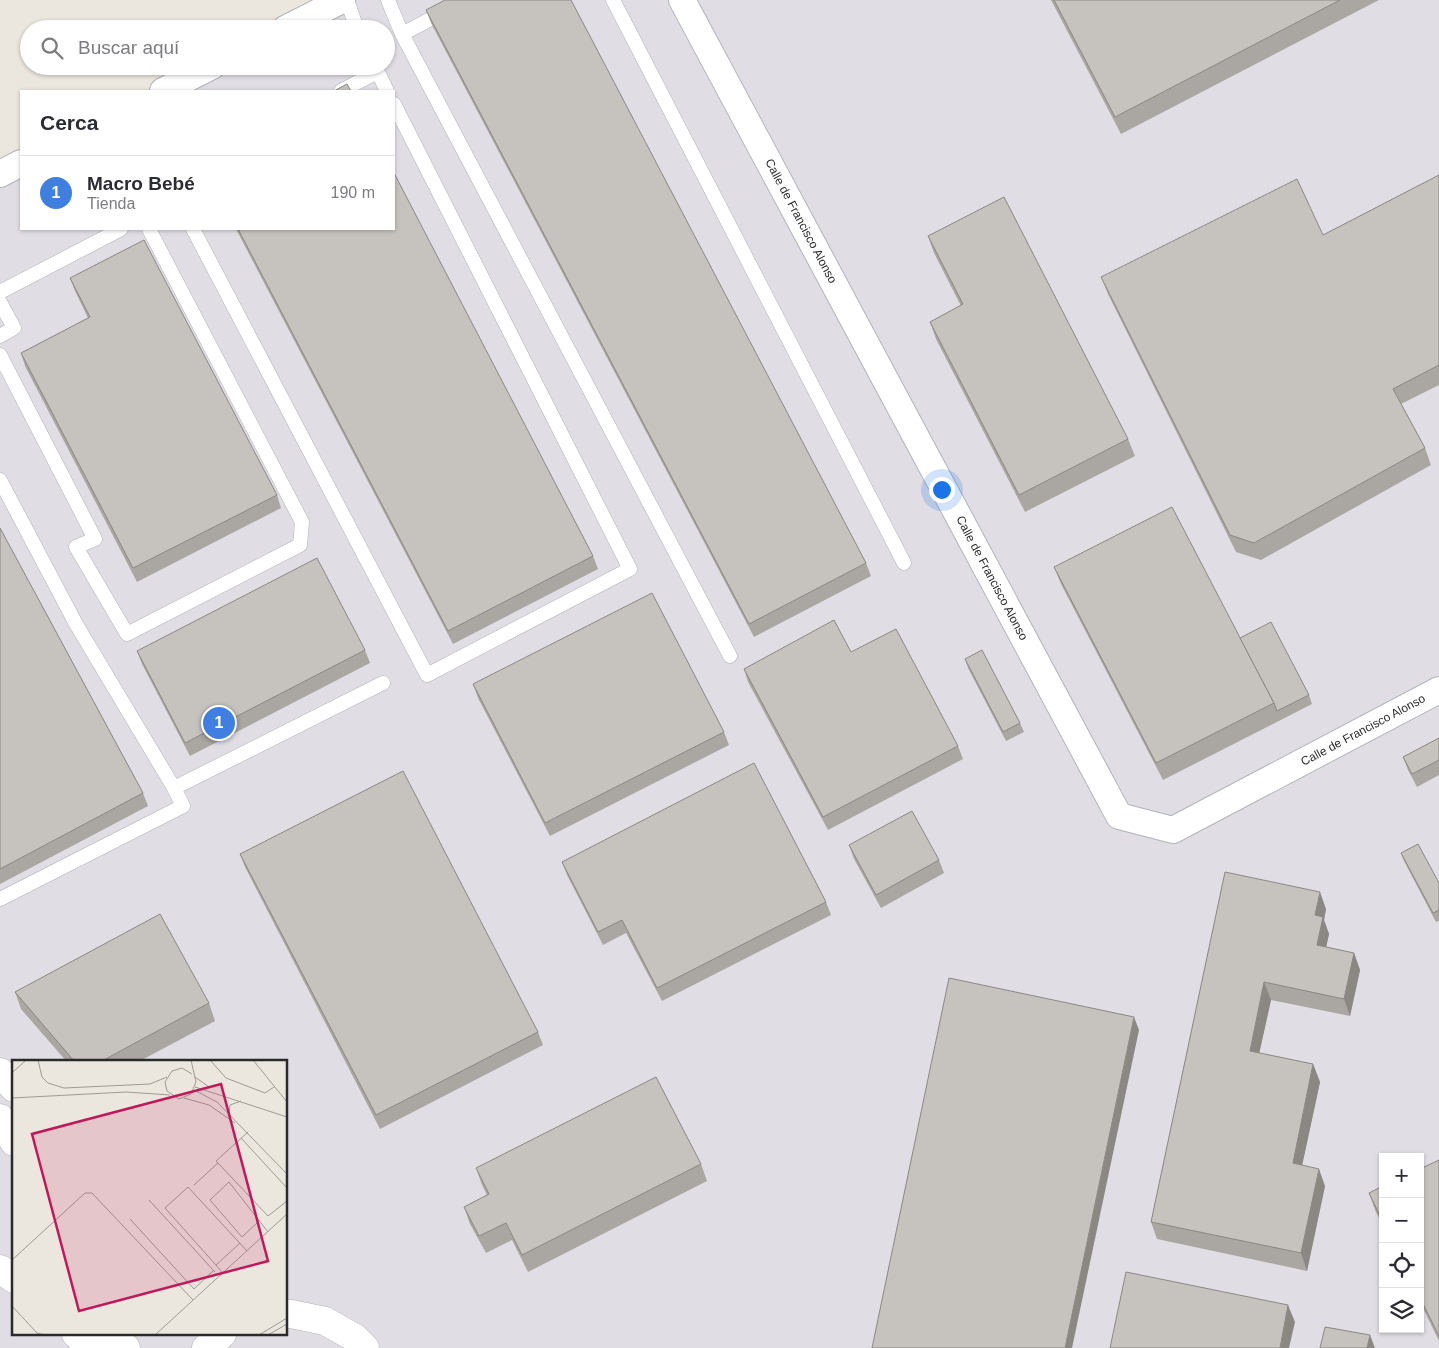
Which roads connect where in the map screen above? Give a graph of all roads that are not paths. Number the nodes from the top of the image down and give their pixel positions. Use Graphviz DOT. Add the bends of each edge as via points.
graph roads {
  1 [pos="342,0"];
  2 [pos="347,0"];
  3 [pos="388,0"];
  4 [pos="467,0"];
  5 [pos="613,0"];
  6 [pos="682,0"];
  7 [pos="303,20"];
  8 [pos="354,20"];
  9 [pos="402,34"];
  10 [pos="194,75"];
  11 [pos="366,75"];
  12 [pos="379,75"];
  13 [pos="165,90"];
  14 [pos="343,90"];
  15 [pos="386,90"];
  16 [pos="395,106"];
  17 [pos="20,164"];
  18 [pos="0,174"];
  19 [pos="119,230"];
  20 [pos="150,230"];
  21 [pos="194,230"];
  22 [pos="0,292"];
  23 [pos="0,302"];
  24 [pos="0,336"];
  25 [pos="0,354"];
  26 [pos="0,480"];
  27 [pos="904,563"];
  28 [pos="730,656"];
  29 [pos="383,683"];
  30 [pos="1439,690"];
  31 [pos="174,788"];
  32 [pos="0,899"];
  33 [pos="0,1072"];
  34 [pos="12,1086"];
  35 [pos="0,1118"];
  36 [pos="12,1139"];
  37 [pos="0,1269"];
  38 [pos="12,1278"];
  39 [pos="288,1313"];
  40 [pos="78,1336"];
  41 [pos="107,1336"];
  42 [pos="195,1336"];
  43 [pos="220,1336"];
  44 [pos="91,1348"];
  45 [pos="126,1348"];
  46 [pos="202,1348"];
  47 [pos="206,1348"];
  48 [pos="365,1348"];
  1 -- 7 [label="street"];
  2 -- 8 [label="lane"];
  3 -- 9 [label="lane"];
  4 -- 9 [label="lane"];
  5 -- 27 [label="lane"];
  6 -- 30 [label="street, Calle de Francisco Alonso" via="1119,816 1173,830"];
  9 -- 28 [label="lane"];
  10 -- 13 [label="street"];
  11 -- 14 [label="lane"];
  12 -- 15 [label="lane"];
  16 -- 21 [label="lane" via="630,569 428,675"];
  17 -- 18 [label="street"];
  19 -- 22 [label="lane"];
  20 -- 25 [label="lane" via="302,522 300,545 127,634 76,547 95,539"];
  23 -- 24 [label="lane" via="14,328"];
  26 -- 31 [label="lane" via="76,624"];
  29 -- 31 [label="lane"];
  31 -- 32 [label="lane" via="182,806"];
  33 -- 34 [label="street"];
  35 -- 36 [label="street"];
  37 -- 38 [label="street"];
  39 -- 48 [label="street" via="325,1321 355,1338"];
  40 -- 44 [label="street"];
  41 -- 45 [label="street"];
  42 -- 46 [label="street"];
  43 -- 47 [label="street"];
}
